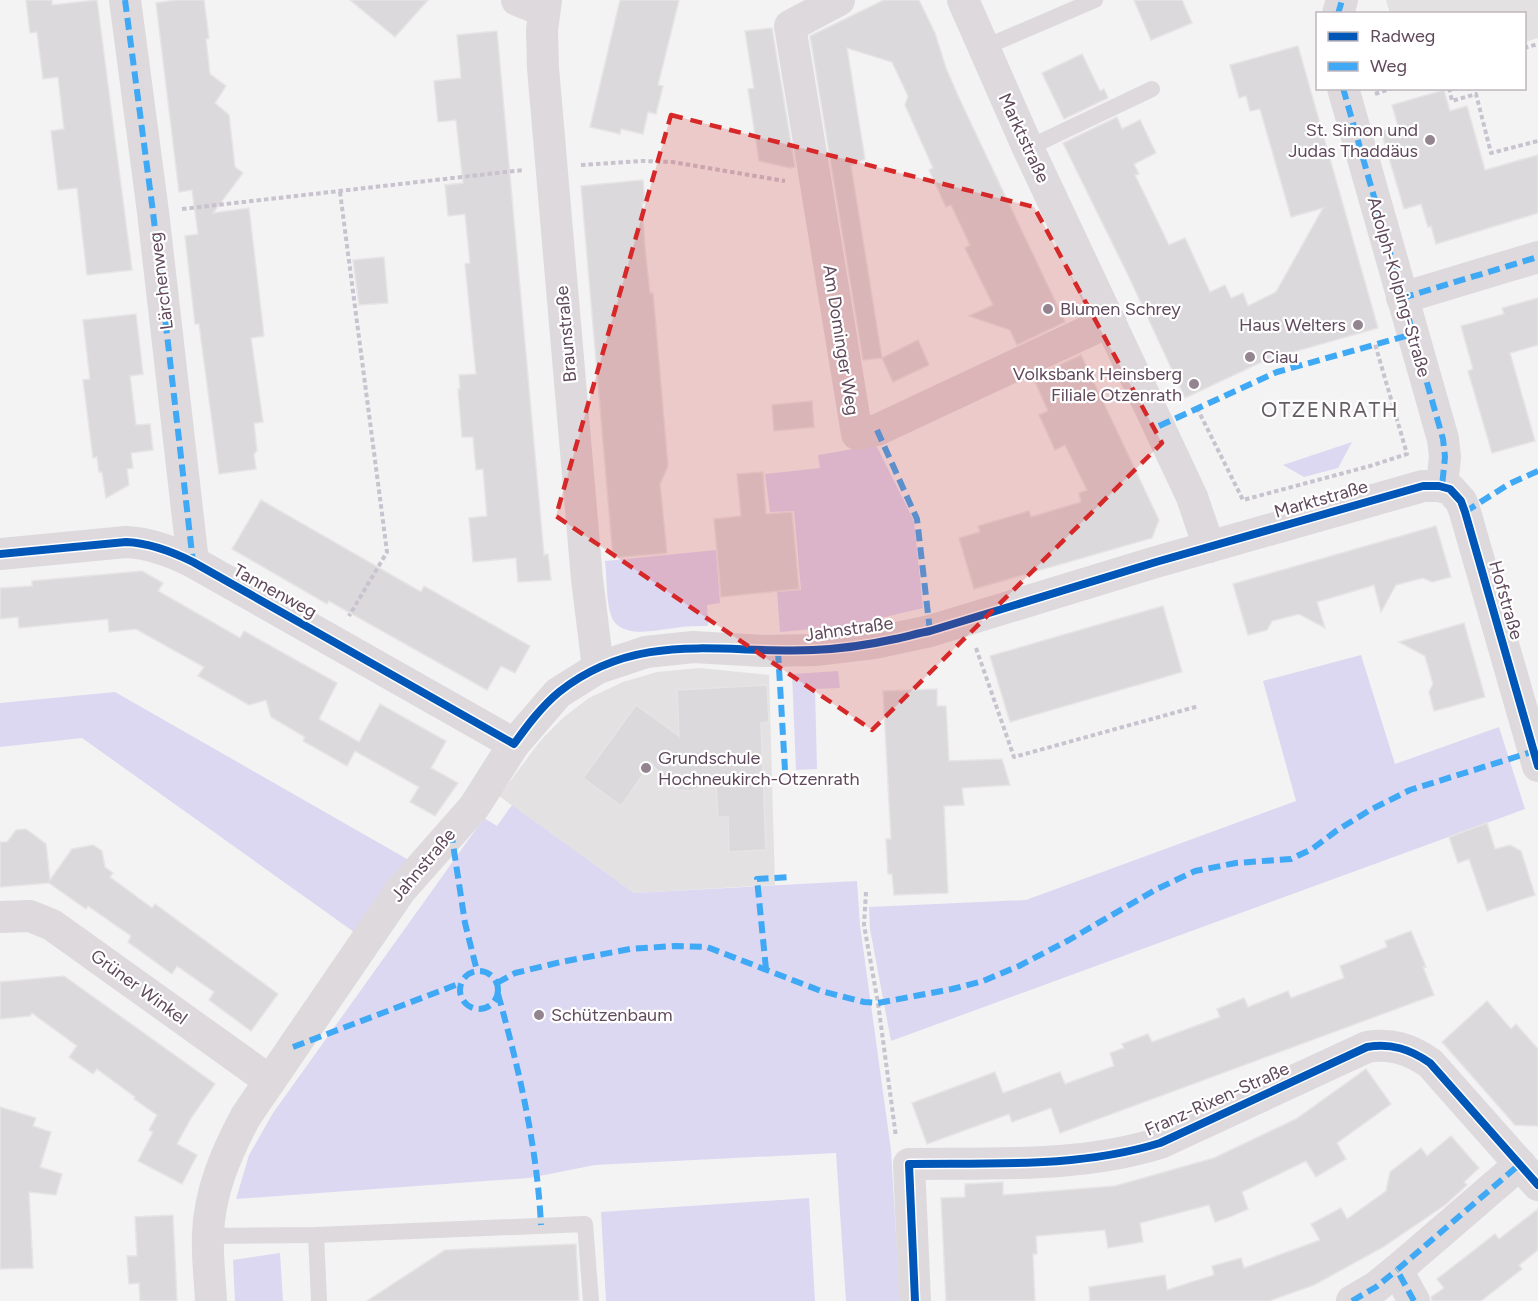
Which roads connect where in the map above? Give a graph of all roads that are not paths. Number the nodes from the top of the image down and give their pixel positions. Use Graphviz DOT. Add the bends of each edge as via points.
graph roads {
  1 [pos="125,0"];
  2 [pos="839,0"];
  3 [pos="963,0"];
  4 [pos="1095,0"];
  5 [pos="536,4"];
  6 [pos="983,48"];
  7 [pos="1152,89"];
  8 [pos="1344,90"];
  9 [pos="1028,148"];
  10 [pos="1538,257"];
  11 [pos="1402,298"];
  12 [pos="1110,321"];
  13 [pos="1442,486"];
  14 [pos="1209,546"];
  15 [pos="0,554"];
  16 [pos="193,562"];
  17 [pos="598,668"];
  18 [pos="514,744"];
  19 [pos="1538,766"];
  20 [pos="0,917"];
  21 [pos="270,1081"];
  22 [pos="1529,1174"];
  23 [pos="316,1235"];
  24 [pos="208,1236"];
  25 [pos="1397,1270"];
  26 [pos="211,1301"];
  27 [pos="319,1301"];
  28 [pos="591,1301"];
  29 [pos="915,1301"];
  30 [pos="1352,1301"];
  31 [pos="1413,1301"];
  1 -- 16 [label="street, Lärchenweg"];
  2 -- 12 [label="street, Am Dominger Weg" via="790,26 856,434 877,430"];
  3 -- 6 [label="street, Marktstraße"];
  4 -- 6 [label="lane"];
  5 -- 17 [label="street, Braunstraße" via="542,30 587,579"];
  6 -- 9 [label="street, Marktstraße"];
  7 -- 9 [label="lane"];
  8 -- 11 [label="street, Adolph-Kolping-Straße"];
  9 -- 12 [label="street, Marktstraße"];
  10 -- 11 [label="street"];
  11 -- 13 [label="street, Adolph-Kolping-Straße" via="1444,446"];
  12 -- 14 [label="street, Marktstraße" via="1192,497"];
  13 -- 14 [label="street, Marktstraße" via="1416,488"];
  13 -- 19 [label="street, Hofstraße" via="1458,497 1466,512"];
  14 -- 17 [label="street, Jahnstraße" via="896,639 834,649 673,648 639,653"];
  15 -- 16 [label="street, Tannenweg" via="134,542 166,549"];
  16 -- 18 [label="street, Tannenweg"];
  17 -- 18 [label="street, Jahnstraße" via="558,693"];
  18 -- 21 [label="street, Jahnstraße" via="474,807 400,891"];
  20 -- 21 [label="street, Grüner Winkel" via="30,916 52,925"];
  21 -- 24 [label="street, Jahnstraße" via="227,1153 214,1193"];
  22 -- 25 [label="street"];
  22 -- 29 [label="street, Franz-Rixen-Straße" via="1430,1064 1402,1048 1380,1046 1361,1050 1160,1143 1128,1152 1069,1161 909,1164"];
  23 -- 24 [label="lane"];
  23 -- 27 [label="lane"];
  23 -- 28 [label="lane" via="585,1224"];
  24 -- 26 [label="street, Jahnstraße"];
  25 -- 30 [label="street"];
  25 -- 31 [label="street"];
}
